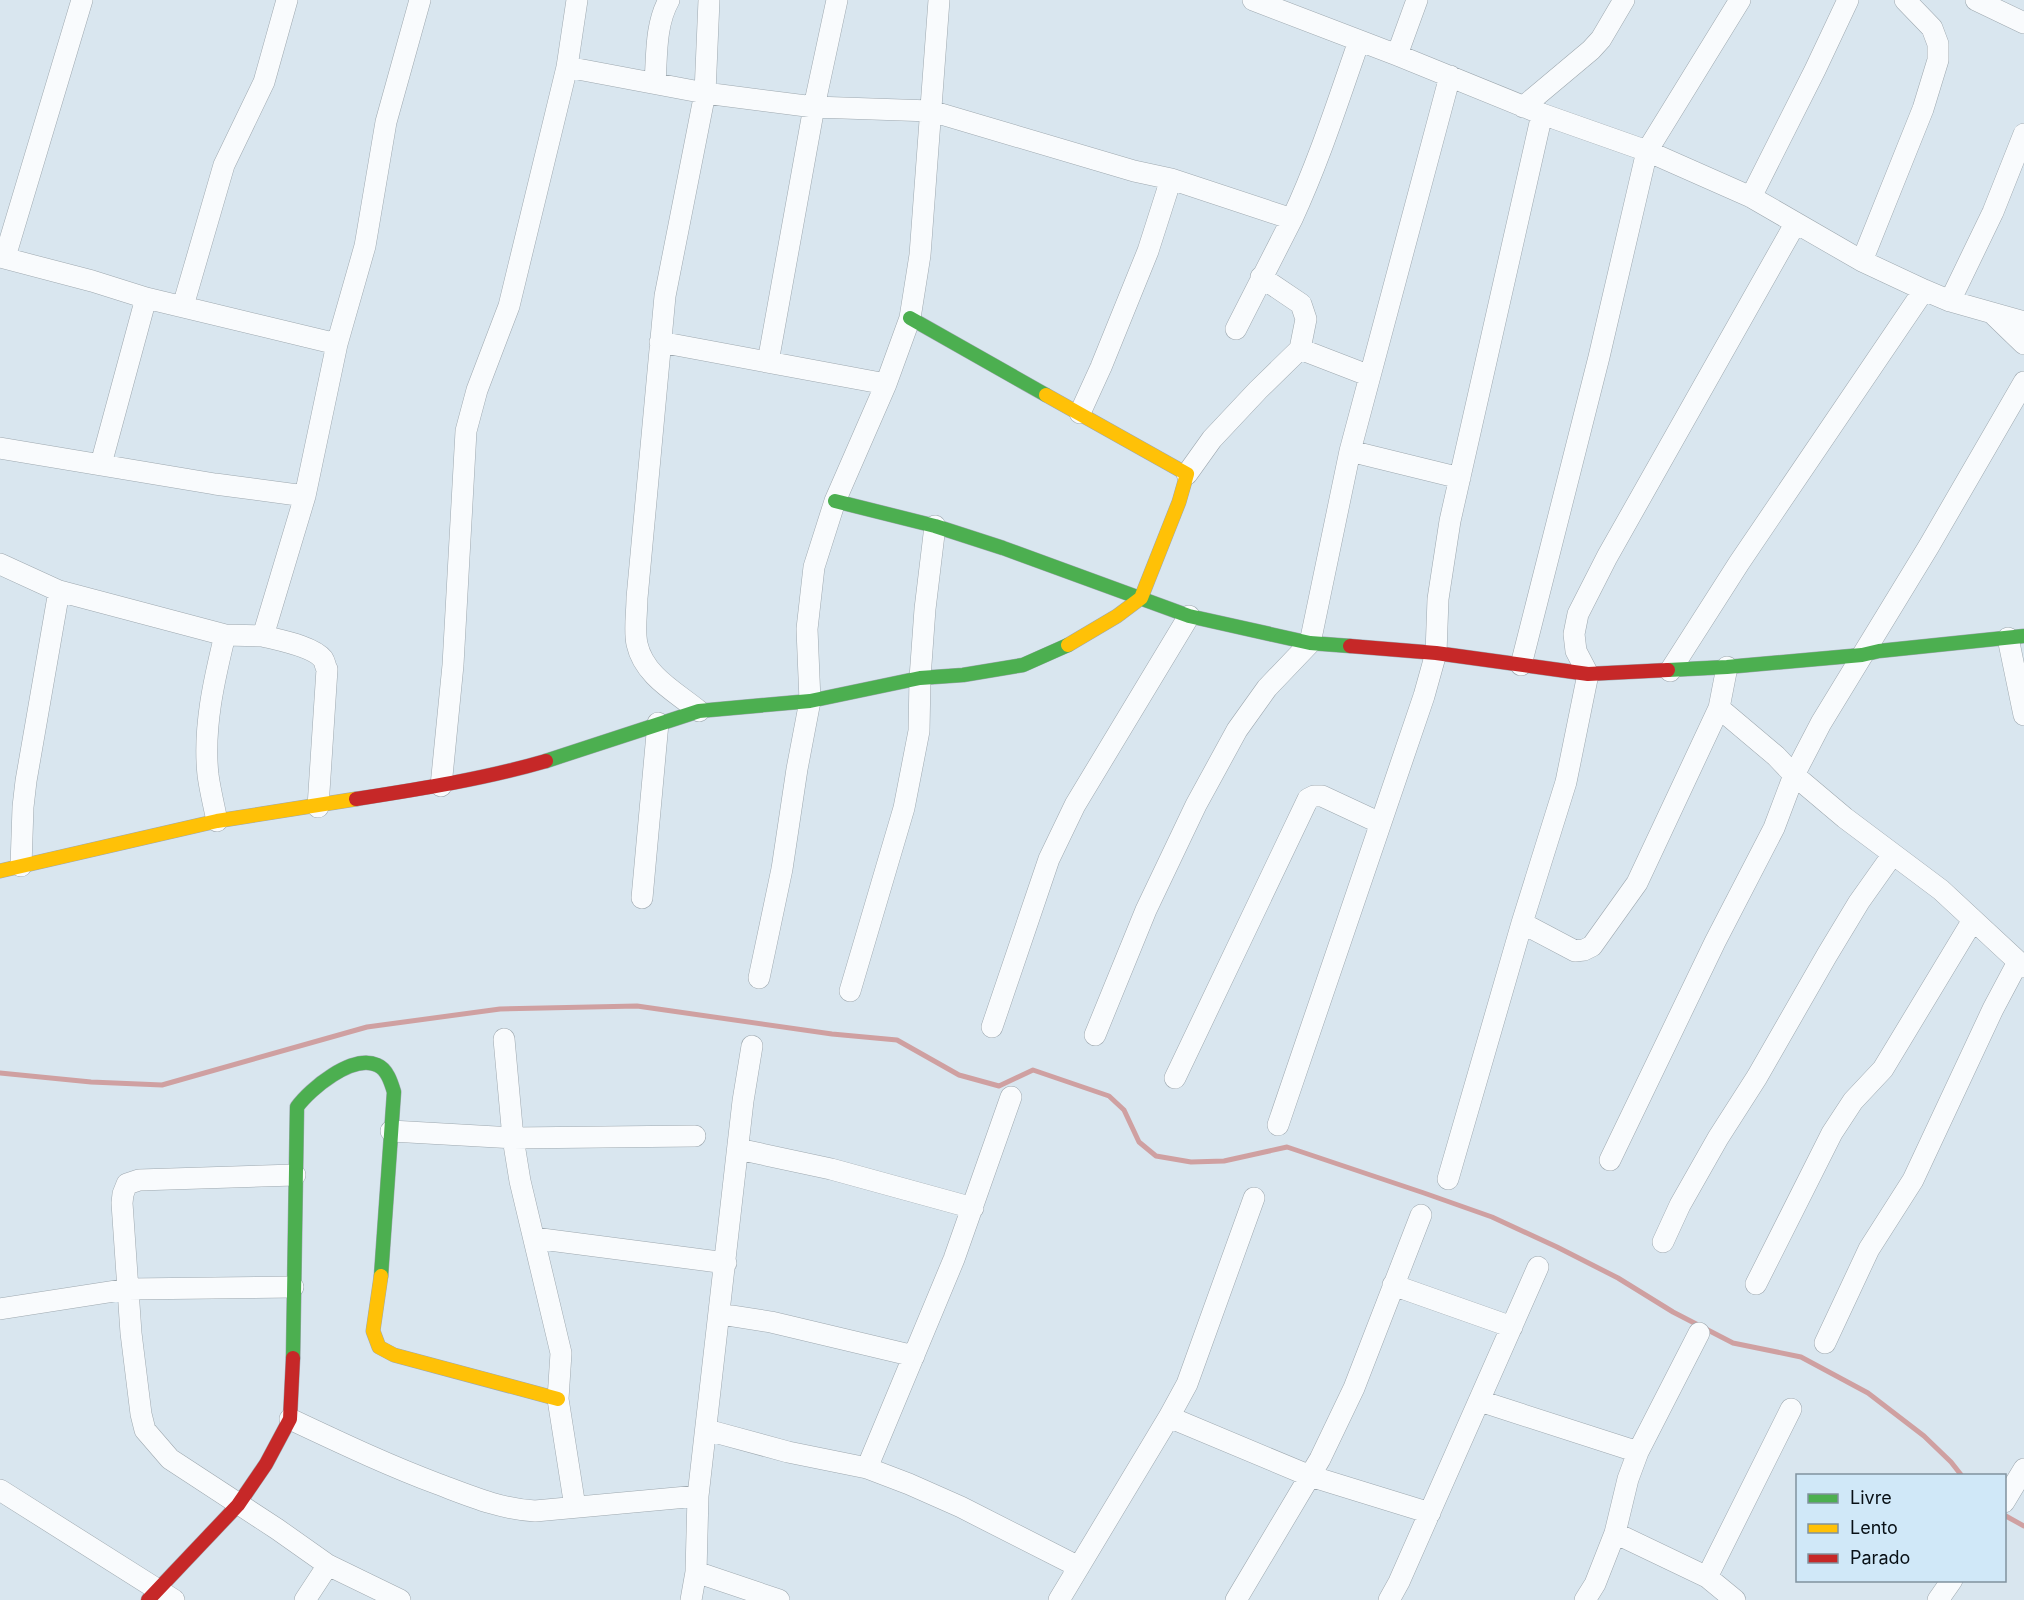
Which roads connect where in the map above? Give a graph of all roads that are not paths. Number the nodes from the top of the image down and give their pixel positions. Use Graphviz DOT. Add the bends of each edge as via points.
graph roads {
  1 [pos="82,0"];
  2 [pos="420,0"];
  3 [pos="577,0"];
  4 [pos="669,0"];
  5 [pos="709,0"];
  6 [pos="837,0"];
  7 [pos="939,0"];
  8 [pos="1253,0"];
  9 [pos="1417,0"];
  10 [pos="1623,0"];
  11 [pos="1740,0"];
  12 [pos="1848,0"];
  13 [pos="1976,0"];
  14 [pos="280,2"];
  15 [pos="1909,2"];
  16 [pos="1292,7"];
  17 [pos="2024,23"];
  18 [pos="1359,41"];
  19 [pos="1397,55"];
  20 [pos="567,67"];
  21 [pos="1450,76"];
  22 [pos="655,83"];
  23 [pos="705,93"];
  24 [pos="814,107"];
  25 [pos="931,111"];
  26 [pos="1533,111"];
  27 [pos="2024,134"];
  28 [pos="1647,151"];
  29 [pos="1171,179"];
  30 [pos="1750,197"];
  31 [pos="1292,219"];
  32 [pos="1795,224"];
  33 [pos="2,257"];
  34 [pos="1862,261"];
  35 [pos="1261,277"];
  36 [pos="1924,290"];
  37 [pos="146,298"];
  38 [pos="1950,301"];
  39 [pos="183,306"];
  40 [pos="1993,314"];
  41 [pos="910,318"];
  42 [pos="2024,322"];
  43 [pos="1236,328"];
  44 [pos="660,342"];
  45 [pos="337,344"];
  46 [pos="2024,344"];
  47 [pos="1300,349"];
  48 [pos="768,362"];
  49 [pos="1370,376"];
  50 [pos="2024,382"];
  51 [pos="886,384"];
  52 [pos="1080,413"];
  53 [pos="0,448"];
  54 [pos="1350,451"];
  55 [pos="101,464"];
  56 [pos="1187,474"];
  57 [pos="1460,478"];
  58 [pos="305,496"];
  59 [pos="835,501"];
  60 [pos="935,526"];
  61 [pos="0,564"];
  62 [pos="59,591"];
  63 [pos="1141,598"];
  64 [pos="1189,616"];
  65 [pos="225,635"];
  66 [pos="263,636"];
  67 [pos="2016,637"];
  68 [pos="1310,643"];
  69 [pos="1437,653"];
  70 [pos="1862,655"];
  71 [pos="1521,665"];
  72 [pos="1727,667"];
  73 [pos="1670,671"];
  74 [pos="1588,674"];
  75 [pos="920,678"];
  76 [pos="810,701"];
  77 [pos="1719,708"];
  78 [pos="699,711"];
  79 [pos="2024,715"];
  80 [pos="658,723"];
  81 [pos="1794,775"];
  82 [pos="441,786"];
  83 [pos="318,807"];
  84 [pos="217,821"];
  85 [pos="1380,823"];
  86 [pos="1893,854"];
  87 [pos="21,866"];
  88 [pos="0,871"];
  89 [pos="642,898"];
  90 [pos="1973,920"];
  91 [pos="1522,923"];
  92 [pos="2021,965"];
  93 [pos="759,978"];
  94 [pos="850,991"];
  95 [pos="992,1027"];
  96 [pos="1095,1035"];
  97 [pos="504,1039"];
  98 [pos="752,1046"];
  99 [pos="1175,1078"];
  100 [pos="1011,1097"];
  101 [pos="1278,1125"];
  102 [pos="391,1131"];
  103 [pos="695,1136"];
  104 [pos="513,1138"];
  105 [pos="738,1149"];
  106 [pos="1610,1160"];
  107 [pos="295,1175"];
  108 [pos="1448,1179"];
  109 [pos="1254,1198"];
  110 [pos="973,1208"];
  111 [pos="1421,1215"];
  112 [pos="534,1238"];
  113 [pos="1663,1242"];
  114 [pos="726,1263"];
  115 [pos="1538,1267"];
  116 [pos="1755,1284"];
  117 [pos="1393,1285"];
  118 [pos="293,1287"];
  119 [pos="128,1289"];
  120 [pos="0,1309"];
  121 [pos="720,1314"];
  122 [pos="1512,1327"];
  123 [pos="1699,1333"];
  124 [pos="1825,1343"];
  125 [pos="914,1356"];
  126 [pos="558,1399"];
  127 [pos="1480,1401"];
  128 [pos="1791,1409"];
  129 [pos="1169,1417"];
  130 [pos="290,1419"];
  131 [pos="707,1430"];
  132 [pos="1638,1452"];
  133 [pos="867,1468"];
  134 [pos="2024,1469"];
  135 [pos="1310,1476"];
  136 [pos="0,1490"];
  137 [pos="698,1496"];
  138 [pos="2006,1499"];
  139 [pos="238,1505"];
  140 [pos="575,1507"];
  141 [pos="1430,1513"];
  142 [pos="1615,1533"];
  143 [pos="328,1564"];
  144 [pos="1079,1567"];
  145 [pos="696,1572"];
  146 [pos="1707,1576"];
  147 [pos="1951,1582"];
  148 [pos="159,1597"];
  149 [pos="305,1600"];
  150 [pos="400,1600"];
  151 [pos="691,1600"];
  152 [pos="779,1600"];
  153 [pos="1059,1600"];
  154 [pos="1236,1600"];
  155 [pos="1389,1600"];
  156 [pos="1585,1600"];
  157 [pos="1735,1600"];
  158 [pos="1938,1600"];
  1 -- 33 [label="street"];
  2 -- 45 [label="street" via="386,122 364,246"];
  3 -- 20 [label="street"];
  4 -- 22 [label="street" via="658,35"];
  5 -- 23 [label="street"];
  6 -- 24 [label="street"];
  7 -- 25 [label="street"];
  8 -- 16 [label="street"];
  9 -- 19 [label="street"];
  10 -- 26 [label="street" via="1601,39"];
  11 -- 28 [label="street"];
  12 -- 30 [label="street"];
  13 -- 17 [label="street"];
  14 -- 39 [label="street" via="264,82 224,165"];
  15 -- 34 [label="street" via="1932,28 1938,60 1923,109"];
  16 -- 18 [label="street"];
  18 -- 19 [label="street"];
  18 -- 31 [label="street"];
  19 -- 21 [label="street"];
  20 -- 22 [label="street"];
  20 -- 82 [label="street" via="509,306 466,430 453,665"];
  21 -- 26 [label="street"];
  21 -- 49 [label="street"];
  22 -- 23 [label="street"];
  23 -- 24 [label="street"];
  23 -- 44 [label="street" via="669,271"];
  24 -- 25 [label="street"];
  24 -- 48 [label="street"];
  25 -- 29 [label="street"];
  25 -- 41 [label="street" via="920,255"];
  26 -- 28 [label="street"];
  26 -- 57 [label="street"];
  27 -- 38 [label="street" via="1993,212"];
  28 -- 30 [label="street"];
  28 -- 71 [label="street"];
  29 -- 31 [label="street"];
  29 -- 52 [label="street" via="1148,251"];
  30 -- 32 [label="street"];
  31 -- 35 [label="street"];
  32 -- 34 [label="street"];
  32 -- 74 [label="street" via="1578,614 1576,651"];
  33 -- 37 [label="street"];
  34 -- 36 [label="street"];
  35 -- 43 [label="street"];
  35 -- 47 [label="street" via="1301,304 1306,319"];
  36 -- 38 [label="street"];
  36 -- 73 [label="street"];
  37 -- 39 [label="street"];
  37 -- 55 [label="street"];
  38 -- 40 [label="street"];
  39 -- 45 [label="street"];
  40 -- 42 [label="street"];
  40 -- 46 [label="street"];
  41 -- 51 [label="street"];
  41 -- 52 [label="street"];
  44 -- 48 [label="street"];
  44 -- 78 [label="street" via="636,642 642,661 654,675"];
  45 -- 58 [label="street"];
  47 -- 49 [label="street"];
  47 -- 56 [label="street" via="1212,439"];
  48 -- 51 [label="street"];
  49 -- 54 [label="street"];
  50 -- 70 [label="street"];
  51 -- 59 [label="street"];
  52 -- 56 [label="street"];
  53 -- 55 [label="street"];
  54 -- 57 [label="street"];
  54 -- 68 [label="street"];
  55 -- 58 [label="street"];
  56 -- 63 [label="street"];
  57 -- 69 [label="street" via="1442,568"];
  58 -- 66 [label="street"];
  59 -- 60 [label="street"];
  59 -- 76 [label="street" via="814,567 810,599"];
  60 -- 63 [label="street"];
  60 -- 75 [label="street"];
  61 -- 62 [label="street"];
  62 -- 65 [label="street"];
  62 -- 87 [label="street" via="26,781"];
  63 -- 64 [label="street"];
  63 -- 75 [label="street" via="1075,642 1023,664"];
  64 -- 68 [label="street"];
  64 -- 95 [label="street" via="1075,805 1046,869"];
  65 -- 66 [label="street"];
  65 -- 84 [label="street" via="207,734 208,775"];
  66 -- 83 [label="street" via="316,654 327,669"];
  67 -- 70 [label="street"];
  67 -- 79 [label="street"];
  68 -- 69 [label="street"];
  68 -- 96 [label="street" via="1267,688 1237,730 1146,910"];
  69 -- 71 [label="street"];
  69 -- 85 [label="street"];
  70 -- 72 [label="street"];
  70 -- 81 [label="street"];
  71 -- 74 [label="street"];
  72 -- 73 [label="street"];
  72 -- 77 [label="street"];
  73 -- 74 [label="street"];
  74 -- 91 [label="street" via="1566,782"];
  75 -- 76 [label="street"];
  75 -- 94 [label="street" via="919,731 904,808"];
  76 -- 78 [label="street"];
  76 -- 93 [label="street"];
  77 -- 81 [label="street"];
  77 -- 91 [label="street" via="1637,883 1592,946 1575,951"];
  78 -- 80 [label="street"];
  80 -- 82 [label="street" via="566,755"];
  80 -- 89 [label="street"];
  81 -- 86 [label="street"];
  81 -- 106 [label="street" via="1774,828"];
  82 -- 83 [label="street"];
  83 -- 84 [label="street"];
  84 -- 87 [label="street"];
  85 -- 99 [label="street" via="1322,796 1308,799"];
  85 -- 101 [label="street"];
  86 -- 90 [label="street"];
  86 -- 113 [label="street" via="1859,902 1718,1138"];
  87 -- 88 [label="street"];
  90 -- 92 [label="street"];
  90 -- 116 [label="street" via="1883,1069 1853,1101 1832,1133"];
  91 -- 108 [label="street"];
  92 -- 124 [label="street" via="1993,1009 1913,1180 1869,1249"];
  97 -- 104 [label="street"];
  98 -- 105 [label="street"];
  100 -- 110 [label="street"];
  102 -- 104 [label="street"];
  102 -- 107 [label="street" via="394,1092 388,1075 375,1064 362,1063 330,1076 297,1107"];
  102 -- 126 [label="street" via="382,1271 373,1331 379,1347 394,1355"];
  103 -- 104 [label="street"];
  104 -- 112 [label="street"];
  105 -- 110 [label="street" via="831,1169"];
  105 -- 114 [label="street"];
  107 -- 118 [label="street"];
  107 -- 119 [label="street" via="139,1180 127,1184 122,1203"];
  109 -- 129 [label="street" via="1186,1384"];
  110 -- 125 [label="street"];
  111 -- 117 [label="street"];
  112 -- 114 [label="street"];
  112 -- 126 [label="street" via="561,1353"];
  114 -- 121 [label="street"];
  115 -- 122 [label="street"];
  117 -- 122 [label="street"];
  117 -- 135 [label="street" via="1354,1388"];
  118 -- 119 [label="street"];
  118 -- 130 [label="street"];
  119 -- 120 [label="street"];
  119 -- 139 [label="street" via="145,1430 170,1459"];
  121 -- 125 [label="street"];
  121 -- 131 [label="street"];
  122 -- 127 [label="street"];
  123 -- 132 [label="street"];
  125 -- 133 [label="street"];
  126 -- 140 [label="street"];
  127 -- 132 [label="street"];
  127 -- 141 [label="street"];
  128 -- 146 [label="street"];
  129 -- 135 [label="street"];
  129 -- 144 [label="street"];
  130 -- 139 [label="street"];
  130 -- 140 [label="street" via="385,1464 489,1504 535,1511"];
  131 -- 133 [label="street"];
  131 -- 137 [label="street"];
  132 -- 142 [label="street"];
  133 -- 144 [label="street" via="961,1507"];
  134 -- 138 [label="street"];
  135 -- 141 [label="street"];
  135 -- 154 [label="street"];
  136 -- 148 [label="street"];
  137 -- 140 [label="street"];
  137 -- 145 [label="street"];
  139 -- 143 [label="street"];
  139 -- 148 [label="street"];
  141 -- 155 [label="street"];
  142 -- 146 [label="street"];
  142 -- 156 [label="street"];
  143 -- 149 [label="street"];
  143 -- 150 [label="street"];
  144 -- 153 [label="street"];
  145 -- 151 [label="street"];
  145 -- 152 [label="street"];
  146 -- 157 [label="street"];
  147 -- 158 [label="street"];
}
